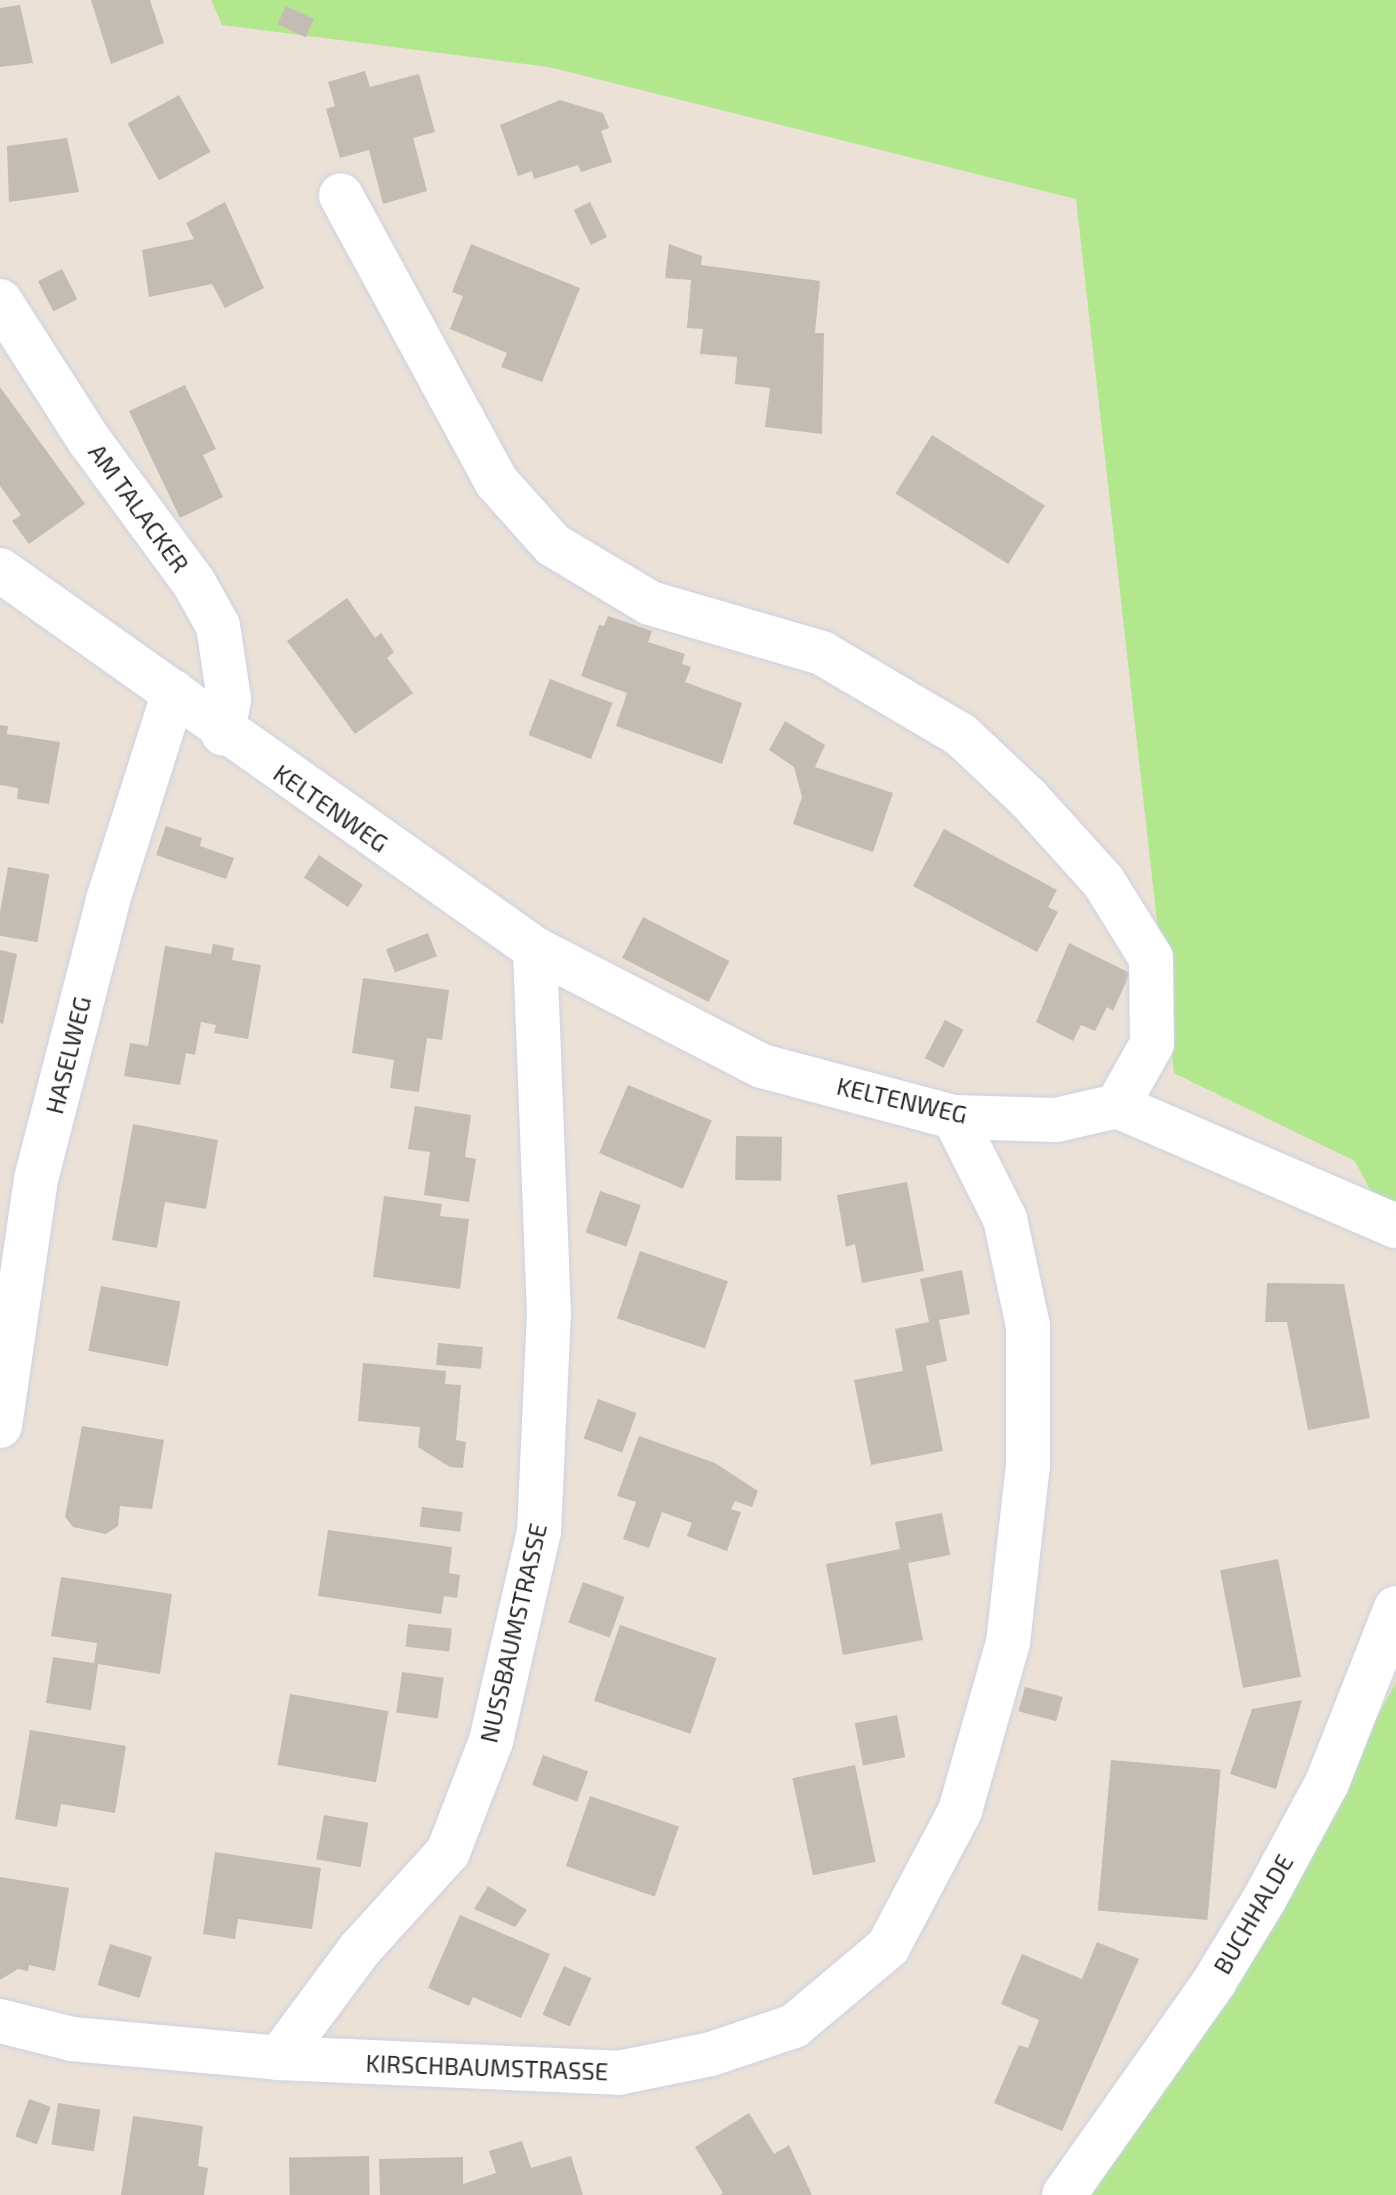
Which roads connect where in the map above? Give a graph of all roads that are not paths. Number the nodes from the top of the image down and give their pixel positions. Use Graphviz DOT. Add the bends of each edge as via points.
graph roads {
  1 [pos="341,195"];
  2 [pos="0,301"];
  3 [pos="0,570"];
  4 [pos="174,692"];
  5 [pos="223,733"];
  6 [pos="535,949"];
  7 [pos="1117,1106"];
  8 [pos="954,1117"];
  9 [pos="1387,1222"];
  10 [pos="1396,1263"];
  11 [pos="0,1426"];
  12 [pos="1396,1608"];
  13 [pos="0,2021"];
  14 [pos="279,2058"];
  15 [pos="1064,2195"];
  1 -- 7 [label="street" via="496,481 553,545 650,603 822,653 961,735 1028,798 1103,881 1151,958 1152,1044"];
  2 -- 5 [label="street, AM TALACKER" via="89,440 194,583 218,626 229,699"];
  3 -- 4 [label="street, KELTENWEG"];
  4 -- 5 [label="street, KELTENWEG"];
  4 -- 11 [label="street, HASELWEG" via="108,900 36,1179"];
  5 -- 6 [label="street, KELTENWEG"];
  6 -- 8 [label="street, KELTENWEG" via="762,1066"];
  6 -- 14 [label="street, NUSSBAUMSTRASSE" via="549,1315 539,1532 505,1681 491,1741 448,1852 360,1949"];
  7 -- 8 [label="street, KELTENWEG" via="1056,1120"];
  7 -- 9 [label="street"];
  8 -- 14 [label="street, KIRSCHBAUMSTRASSE" via="1005,1219 1028,1326 1028,1466 1008,1643 960,1811 888,1947 794,2026 711,2054 618,2073"];
  9 -- 10 [label="street"];
  12 -- 15 [label="street, BUCHHALDE" via="1327,1783 1265,1898 1214,1982"];
  13 -- 14 [label="street, KIRSCHBAUMSTRASSE" via="72,2039"];
}
